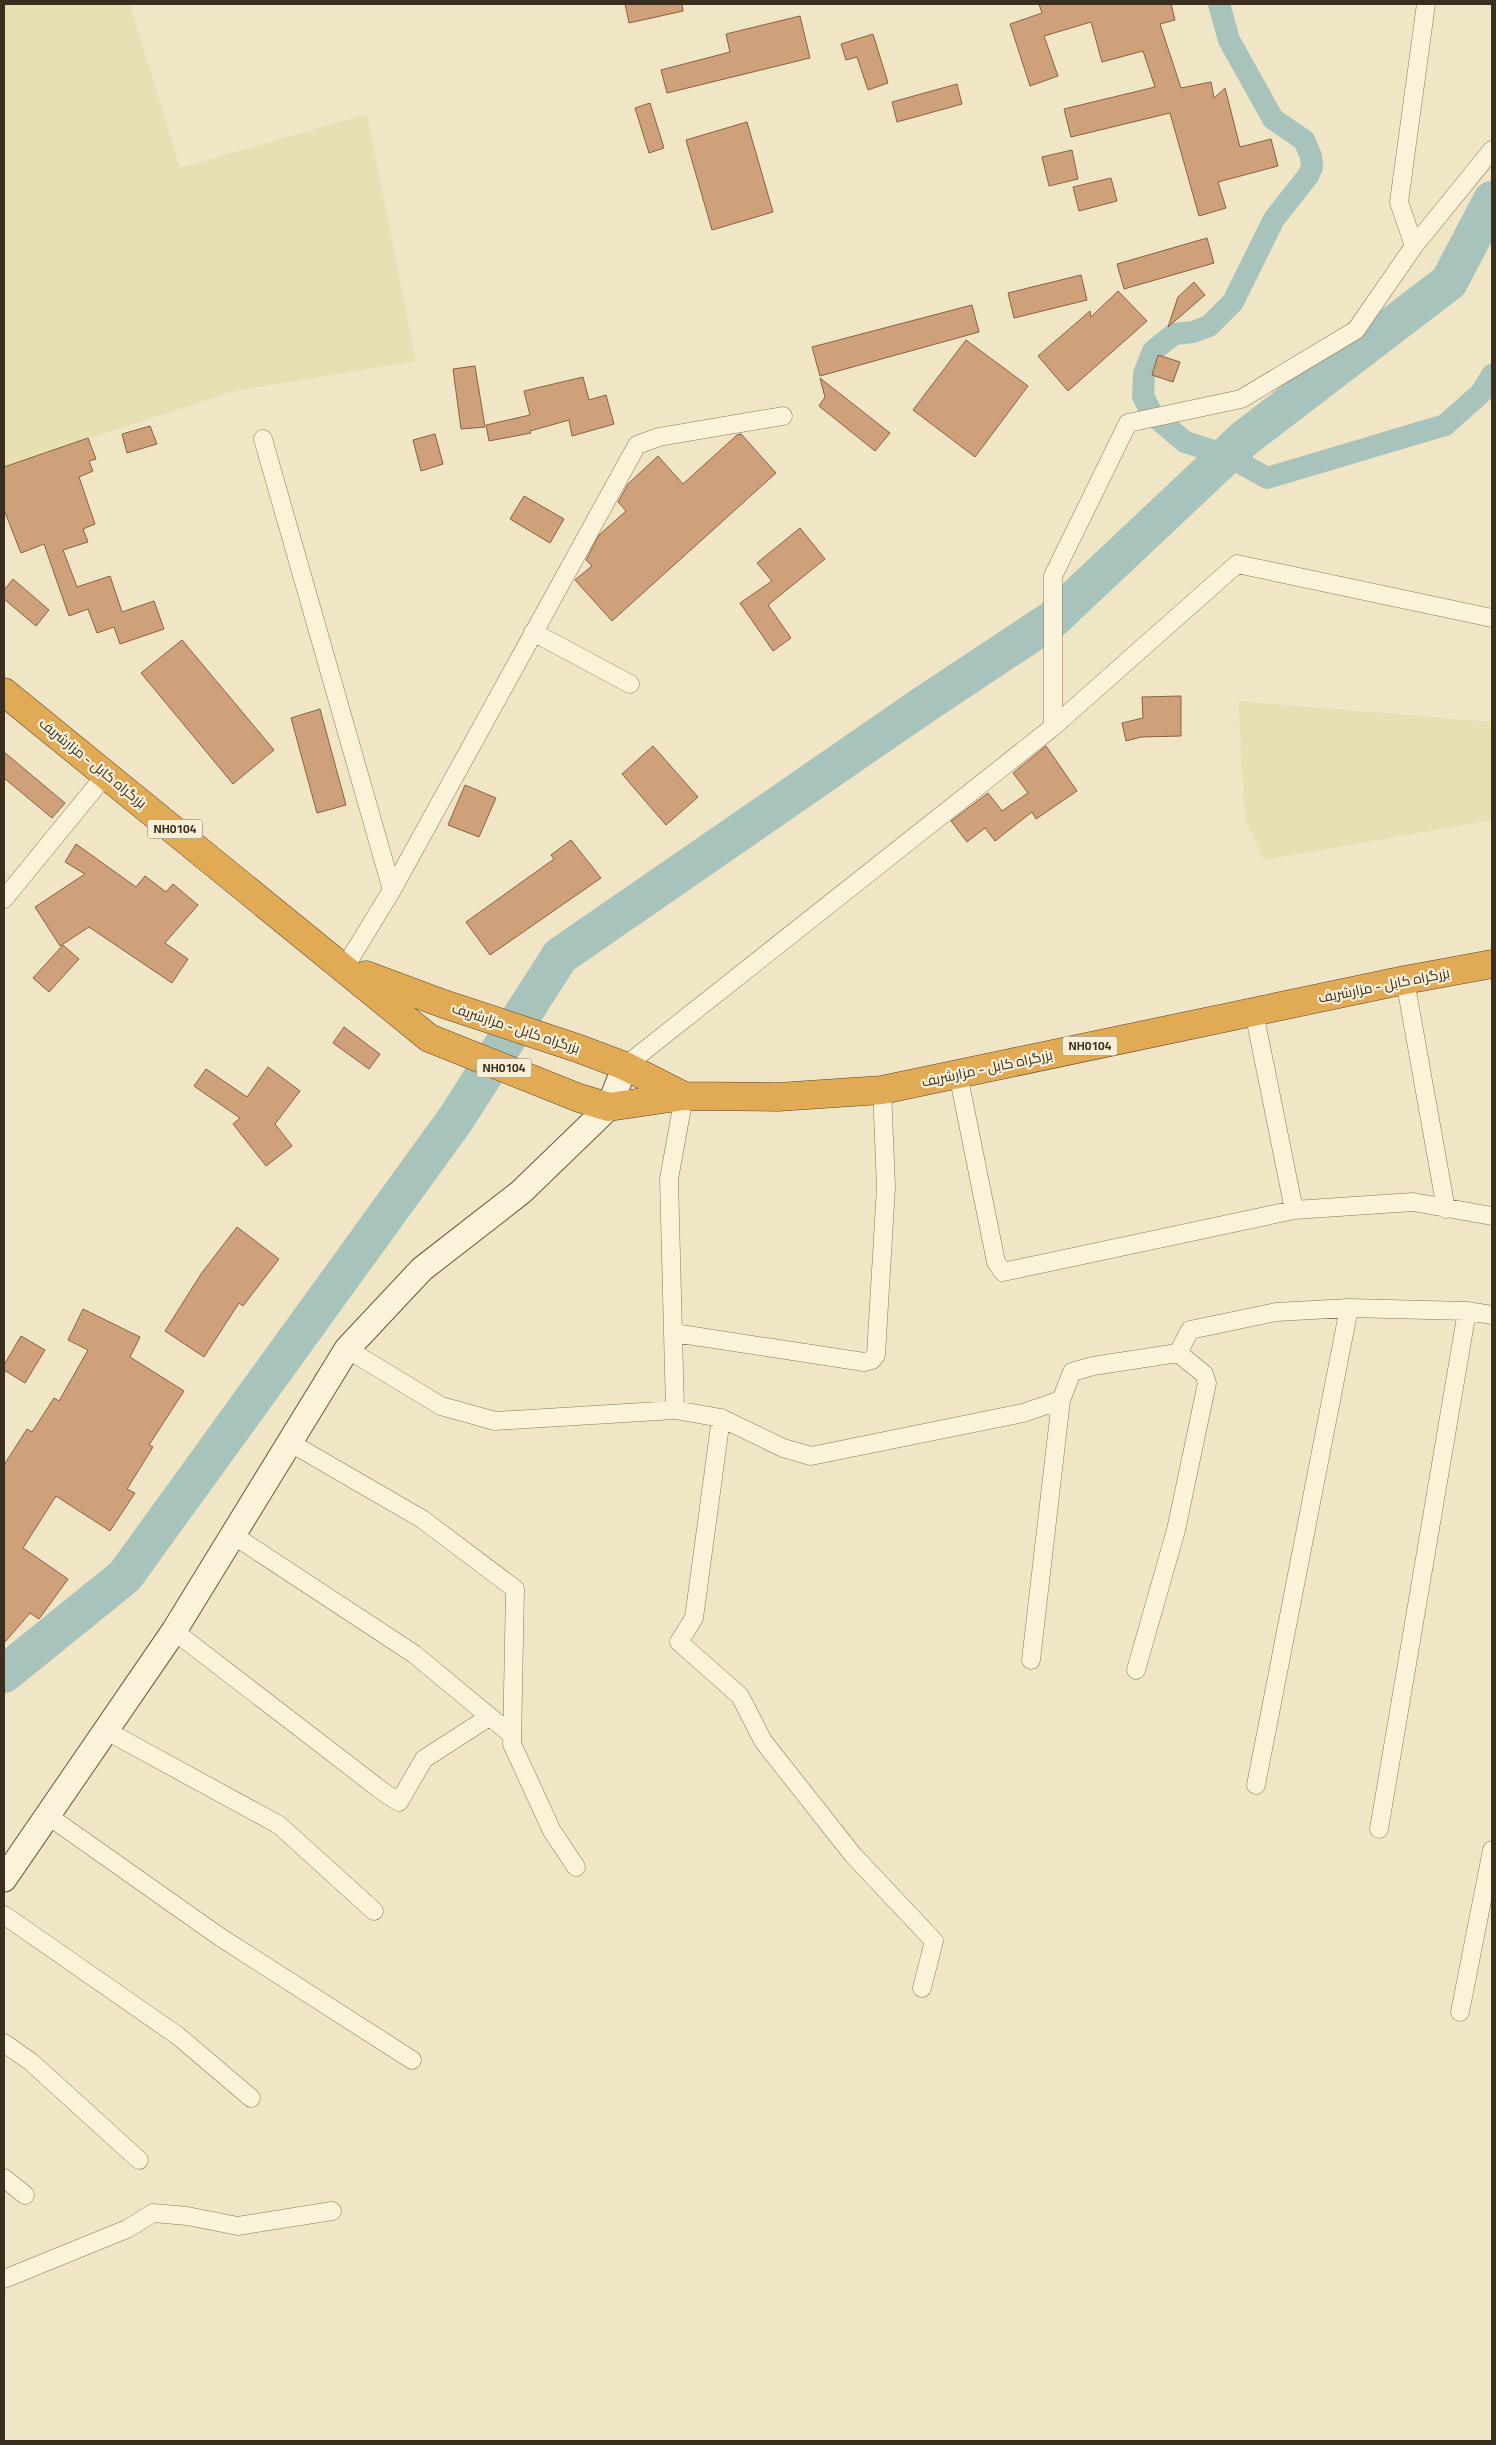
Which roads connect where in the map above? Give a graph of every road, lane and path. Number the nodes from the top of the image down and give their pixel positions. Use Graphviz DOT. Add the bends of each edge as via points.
graph roads {
  1 [pos="1426,4"];
  2 [pos="1492,150"];
  3 [pos="1414,246"];
  4 [pos="783,416"];
  5 [pos="263,439"];
  6 [pos="1492,618"];
  7 [pos="534,632"];
  8 [pos="630,684"];
  9 [pos="4,692"];
  10 [pos="1052,727"];
  11 [pos="107,773"];
  12 [pos="392,890"];
  13 [pos="4,899"];
  14 [pos="1492,964"];
  15 [pos="346,968"];
  16 [pos="1405,980"];
  17 [pos="1254,1012"];
  18 [pos="625,1066"];
  19 [pos="958,1074"];
  20 [pos="882,1090"];
  21 [pos="684,1096"];
  22 [pos="609,1107"];
  23 [pos="1294,1210"];
  24 [pos="1446,1210"];
  25 [pos="1492,1216"];
  26 [pos="1348,1308"];
  27 [pos="1467,1311"];
  28 [pos="1492,1315"];
  29 [pos="674,1333"];
  30 [pos="347,1349"];
  31 [pos="1178,1353"];
  32 [pos="1062,1400"];
  33 [pos="675,1410"];
  34 [pos="721,1418"];
  35 [pos="288,1442"];
  36 [pos="233,1535"];
  37 [pos="174,1631"];
  38 [pos="1031,1660"];
  39 [pos="1136,1670"];
  40 [pos="489,1716"];
  41 [pos="105,1730"];
  42 [pos="512,1736"];
  43 [pos="1256,1785"];
  44 [pos="47,1815"];
  45 [pos="1379,1829"];
  46 [pos="1492,1850"];
  47 [pos="576,1867"];
  48 [pos="4,1880"];
  49 [pos="374,1911"];
  50 [pos="4,1914"];
  51 [pos="922,1988"];
  52 [pos="1460,2012"];
  53 [pos="4,2043"];
  54 [pos="412,2060"];
  55 [pos="251,2098"];
  56 [pos="138,2160"];
  57 [pos="4,2178"];
  58 [pos="25,2195"];
  59 [pos="332,2211"];
  60 [pos="4,2279"];
  1 -- 3 [label="street" via="1399,202"];
  2 -- 3 [label="street"];
  3 -- 10 [label="street" via="1356,330 1241,399 1128,423 1054,576"];
  4 -- 7 [label="street" via="659,437 637,445"];
  5 -- 12 [label="street"];
  6 -- 10 [label="street" via="1237,564"];
  7 -- 8 [label="street"];
  7 -- 12 [label="street"];
  9 -- 11 [label="highway, بزرگراه کابل - مزارشریف / NH0104"];
  10 -- 18 [label="street"];
  11 -- 13 [label="street"];
  11 -- 15 [label="highway, بزرگراه کابل - مزارشریف / NH0104"];
  12 -- 15 [label="street"];
  14 -- 16 [label="highway, بزرگراه کابل - مزارشریف / NH0104"];
  15 -- 18 [label="highway, بزرگراه کابل - مزارشریف / NH0104"];
  15 -- 22 [label="highway, بزرگراه کابل - مزارشریف / NH0104" via="429,1038"];
  16 -- 17 [label="highway, بزرگراه کابل - مزارشریف / NH0104"];
  16 -- 24 [label="street"];
  17 -- 19 [label="highway, بزرگراه کابل - مزارشریف / NH0104"];
  17 -- 23 [label="street"];
  18 -- 21 [label="highway, بزرگراه کابل - مزارشریف / NH0104"];
  18 -- 22 [label="street"];
  19 -- 20 [label="highway, بزرگراه کابل - مزارشریف / NH0104"];
  19 -- 23 [label="street" via="996,1262 1003,1272"];
  20 -- 21 [label="highway, بزرگراه کابل - مزارشریف / NH0104" via="778,1097"];
  20 -- 29 [label="street" via="886,1188 876,1355 872,1360 864,1362"];
  21 -- 22 [label="highway, بزرگراه کابل - مزارشریف / NH0104"];
  21 -- 29 [label="street" via="669,1179"];
  22 -- 30 [label="street" via="521,1192 422,1269"];
  23 -- 24 [label="street" via="1413,1202"];
  24 -- 25 [label="street"];
  26 -- 27 [label="street"];
  26 -- 31 [label="street" via="1276,1312 1190,1330"];
  26 -- 43 [label="street"];
  27 -- 28 [label="street"];
  27 -- 45 [label="street"];
  29 -- 33 [label="street"];
  30 -- 33 [label="street" via="441,1406 495,1421"];
  30 -- 35 [label="street"];
  31 -- 32 [label="street" via="1072,1372"];
  31 -- 39 [label="street" via="1204,1374 1207,1383 1176,1530"];
  32 -- 34 [label="street" via="1023,1413 811,1456 783,1448"];
  32 -- 38 [label="street"];
  33 -- 34 [label="street"];
  34 -- 51 [label="street" via="694,1618 679,1642 740,1696 763,1741 854,1855 934,1941"];
  35 -- 36 [label="street"];
  35 -- 42 [label="street" via="422,1519 515,1589"];
  36 -- 37 [label="street"];
  36 -- 40 [label="street" via="414,1654"];
  37 -- 40 [label="street" via="399,1802 424,1759"];
  37 -- 41 [label="street"];
  40 -- 42 [label="street"];
  41 -- 44 [label="street"];
  41 -- 49 [label="street" via="280,1825"];
  42 -- 47 [label="street" via="512,1744 552,1831"];
  44 -- 48 [label="street"];
  44 -- 54 [label="street" via="220,1937"];
  46 -- 52 [label="street"];
  50 -- 55 [label="street" via="178,2036"];
  53 -- 56 [label="street" via="31,2062"];
  57 -- 58 [label="street"];
  59 -- 60 [label="street" via="238,2226 153,2213 127,2229"];
}
